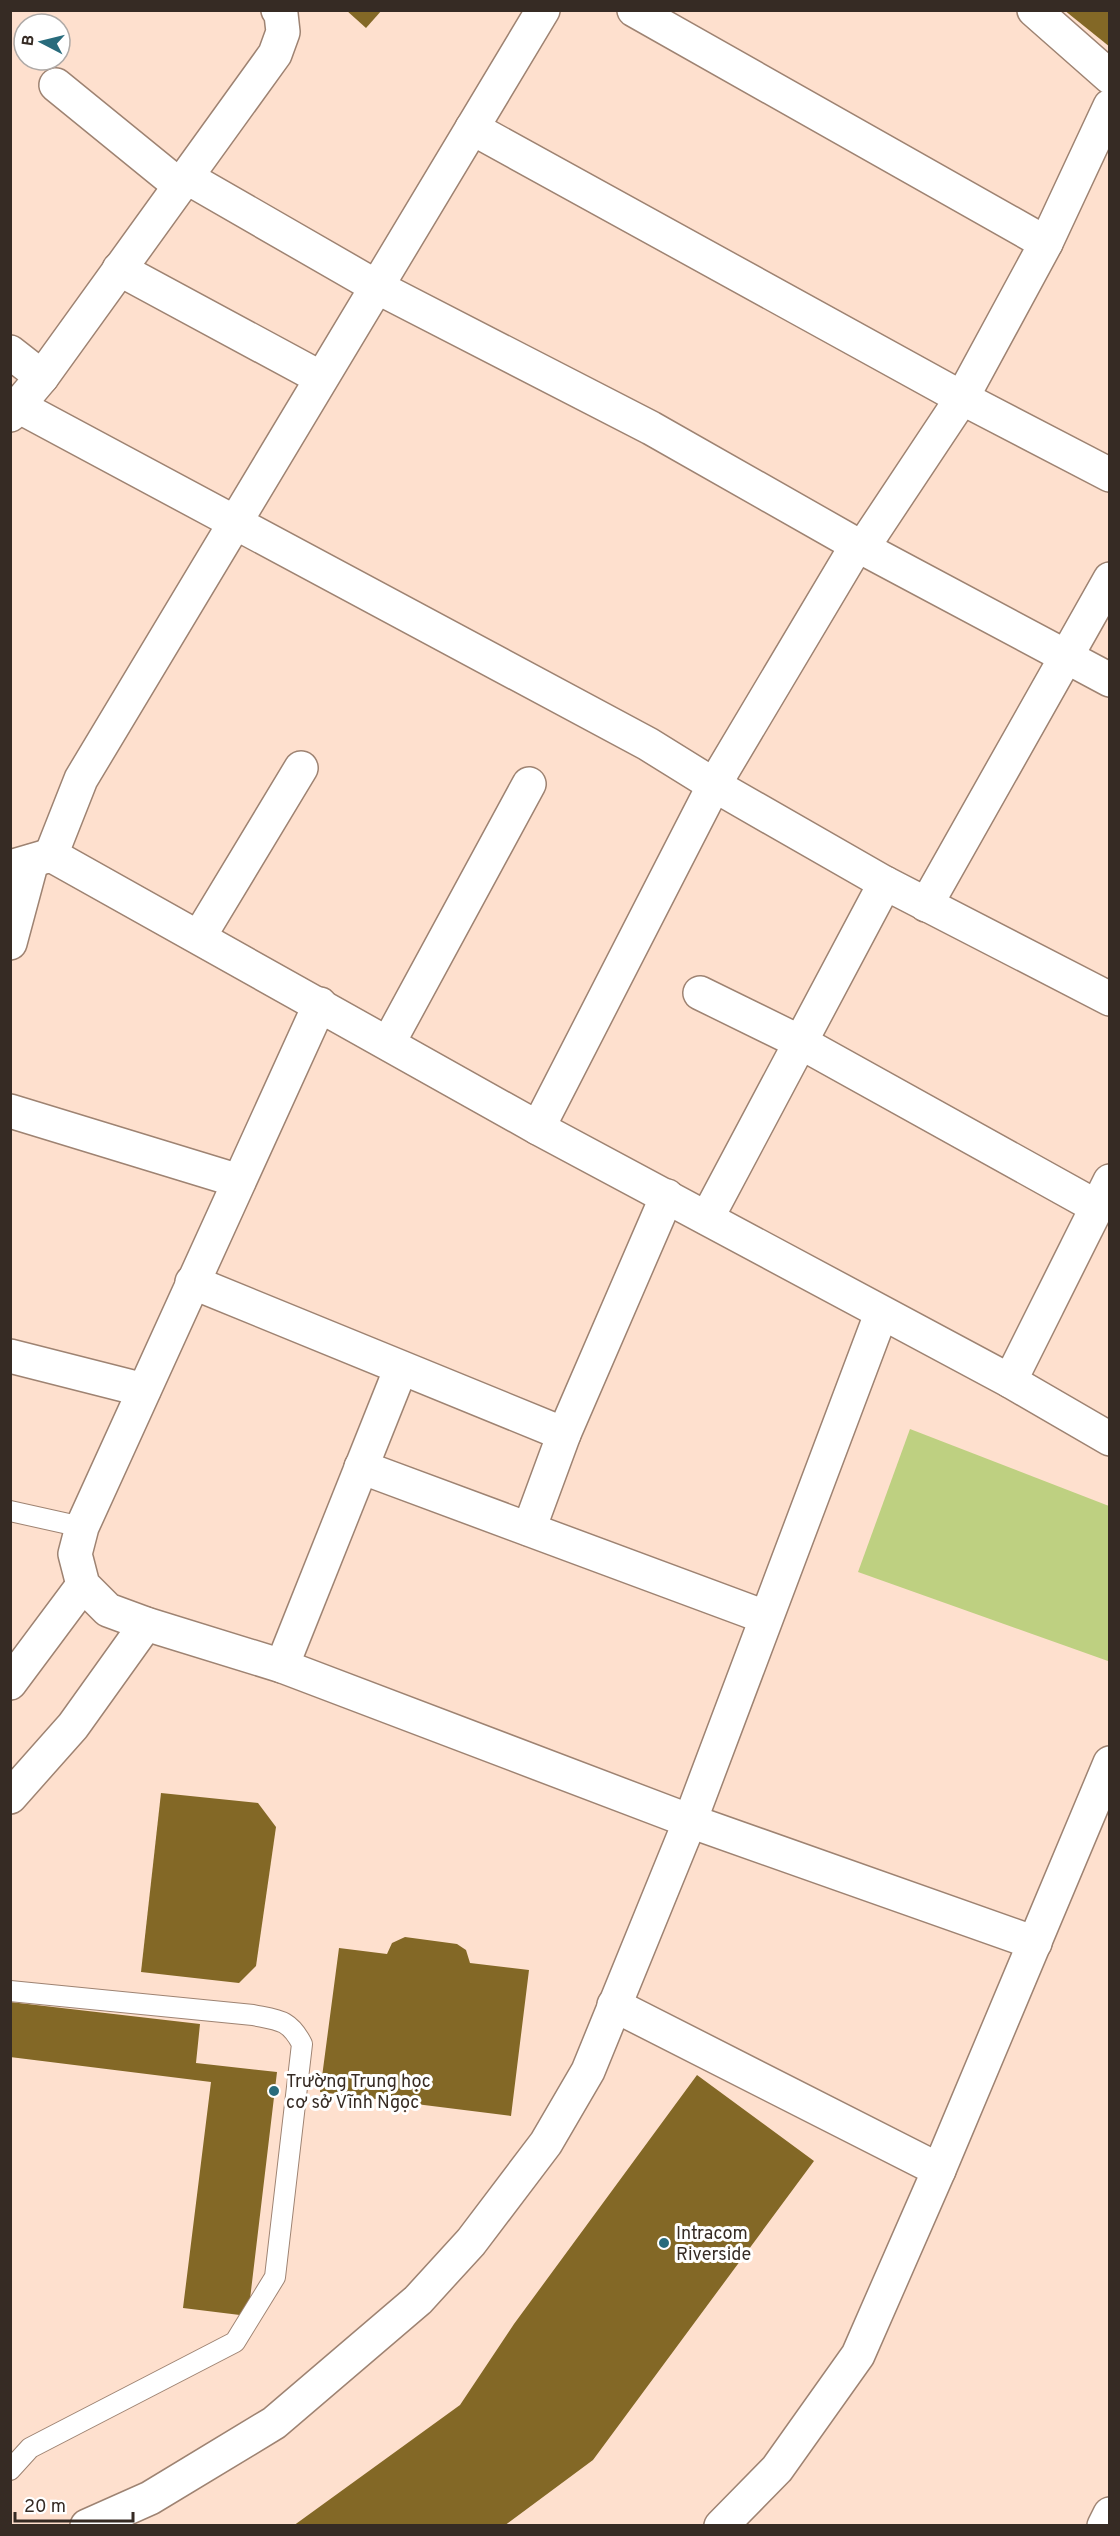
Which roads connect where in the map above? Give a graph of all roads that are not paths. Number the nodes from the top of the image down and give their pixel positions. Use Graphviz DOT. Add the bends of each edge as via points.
graph roads {
  1 [pos="278,10"];
  2 [pos="543,10"];
  3 [pos="634,10"];
  4 [pos="1034,10"];
  5 [pos="1110,77"];
  6 [pos="56,84"];
  7 [pos="1110,106"];
  8 [pos="472,128"];
  9 [pos="183,182"];
  10 [pos="1047,243"];
  11 [pos="119,270"];
  12 [pos="377,287"];
  13 [pos="10,352"];
  14 [pos="42,377"];
  15 [pos="321,378"];
  16 [pos="962,398"];
  17 [pos="14,411"];
  18 [pos="1110,475"];
  19 [pos="235,522"];
  20 [pos="860,546"];
  21 [pos="1110,579"];
  22 [pos="1067,657"];
  23 [pos="1110,680"];
  24 [pos="301,768"];
  25 [pos="529,784"];
  26 [pos="714,785"];
  27 [pos="31,861"];
  28 [pos="885,883"];
  29 [pos="926,904"];
  30 [pos="199,937"];
  31 [pos="10,943"];
  32 [pos="700,993"];
  33 [pos="1110,999"];
  34 [pos="320,1004"];
  35 [pos="389,1042"];
  36 [pos="800,1042"];
  37 [pos="10,1111"];
  38 [pos="538,1128"];
  39 [pos="239,1181"];
  40 [pos="1103,1194"];
  41 [pos="667,1196"];
  42 [pos="707,1218"];
  43 [pos="192,1282"];
  44 [pos="881,1314"];
  45 [pos="10,1356"];
  46 [pos="401,1368"];
  47 [pos="1010,1381"];
  48 [pos="144,1390"];
  49 [pos="564,1434"];
  50 [pos="1110,1439"];
  51 [pos="361,1467"];
  52 [pos="10,1511"];
  53 [pos="82,1527"];
  54 [pos="529,1529"];
  55 [pos="83,1586"];
  56 [pos="765,1617"];
  57 [pos="146,1624"];
  58 [pos="282,1666"];
  59 [pos="10,1683"];
  60 [pos="1110,1763"];
  61 [pos="10,1797"];
  62 [pos="690,1821"];
  63 [pos="1035,1943"];
  64 [pos="10,1990"];
  65 [pos="614,2005"];
  66 [pos="939,2170"];
  67 [pos="10,2470"];
  68 [pos="1110,2514"];
  69 [pos="87,2526"];
  70 [pos="721,2526"];
  71 [pos="1104,2526"];
  1 -- 9 [label="street" via="282,14 283,32 275,54"];
  2 -- 8 [label="street"];
  3 -- 10 [label="street"];
  4 -- 5 [label="street"];
  6 -- 9 [label="street"];
  7 -- 10 [label="street"];
  8 -- 12 [label="street"];
  8 -- 16 [label="street"];
  9 -- 11 [label="street"];
  9 -- 12 [label="street"];
  10 -- 16 [label="street"];
  11 -- 14 [label="street"];
  11 -- 15 [label="street"];
  12 -- 15 [label="street"];
  12 -- 20 [label="street" via="651,428"];
  13 -- 14 [label="street"];
  14 -- 17 [label="street"];
  15 -- 19 [label="street"];
  16 -- 18 [label="street"];
  16 -- 20 [label="street"];
  17 -- 19 [label="street"];
  19 -- 26 [label="street" via="648,744"];
  19 -- 27 [label="street"];
  20 -- 22 [label="street"];
  20 -- 26 [label="street"];
  21 -- 22 [label="street"];
  22 -- 23 [label="street"];
  22 -- 29 [label="street"];
  24 -- 30 [label="street"];
  25 -- 35 [label="street"];
  26 -- 28 [label="street"];
  26 -- 38 [label="street"];
  27 -- 30 [label="street"];
  27 -- 31 [label="street"];
  28 -- 29 [label="street"];
  28 -- 36 [label="street"];
  29 -- 33 [label="street"];
  30 -- 34 [label="street"];
  32 -- 36 [label="street"];
  34 -- 35 [label="street"];
  34 -- 39 [label="street"];
  35 -- 38 [label="street"];
  36 -- 40 [label="street"];
  36 -- 42 [label="street"];
  37 -- 39 [label="street"];
  38 -- 41 [label="street"];
  39 -- 43 [label="street"];
  40 -- 47 [label="street"];
  41 -- 42 [label="street"];
  41 -- 49 [label="street"];
  42 -- 44 [label="street"];
  43 -- 46 [label="street"];
  43 -- 48 [label="street"];
  44 -- 47 [label="street"];
  44 -- 56 [label="street"];
  45 -- 48 [label="street"];
  46 -- 49 [label="street"];
  46 -- 51 [label="street"];
  47 -- 50 [label="street"];
  48 -- 53 [label="street"];
  49 -- 54 [label="street"];
  51 -- 54 [label="street"];
  51 -- 58 [label="street"];
  52 -- 53 [label="lane"];
  53 -- 55 [label="street" via="75,1554"];
  54 -- 56 [label="street"];
  55 -- 57 [label="street" via="108,1610"];
  55 -- 59 [label="street"];
  56 -- 62 [label="street"];
  57 -- 58 [label="street"];
  57 -- 61 [label="street" via="73,1726"];
  58 -- 62 [label="street"];
  60 -- 63 [label="street"];
  62 -- 63 [label="street"];
  62 -- 65 [label="street"];
  63 -- 66 [label="street"];
  64 -- 67 [label="lane" via="253,2015 285,2021 302,2044 275,2277 235,2342 30,2448"];
  65 -- 66 [label="street"];
  65 -- 69 [label="street" via="588,2071 546,2143 471,2242 418,2300 274,2423 150,2498"];
  66 -- 70 [label="street" via="858,2355 777,2469"];
  68 -- 71 [label="street"];
}
